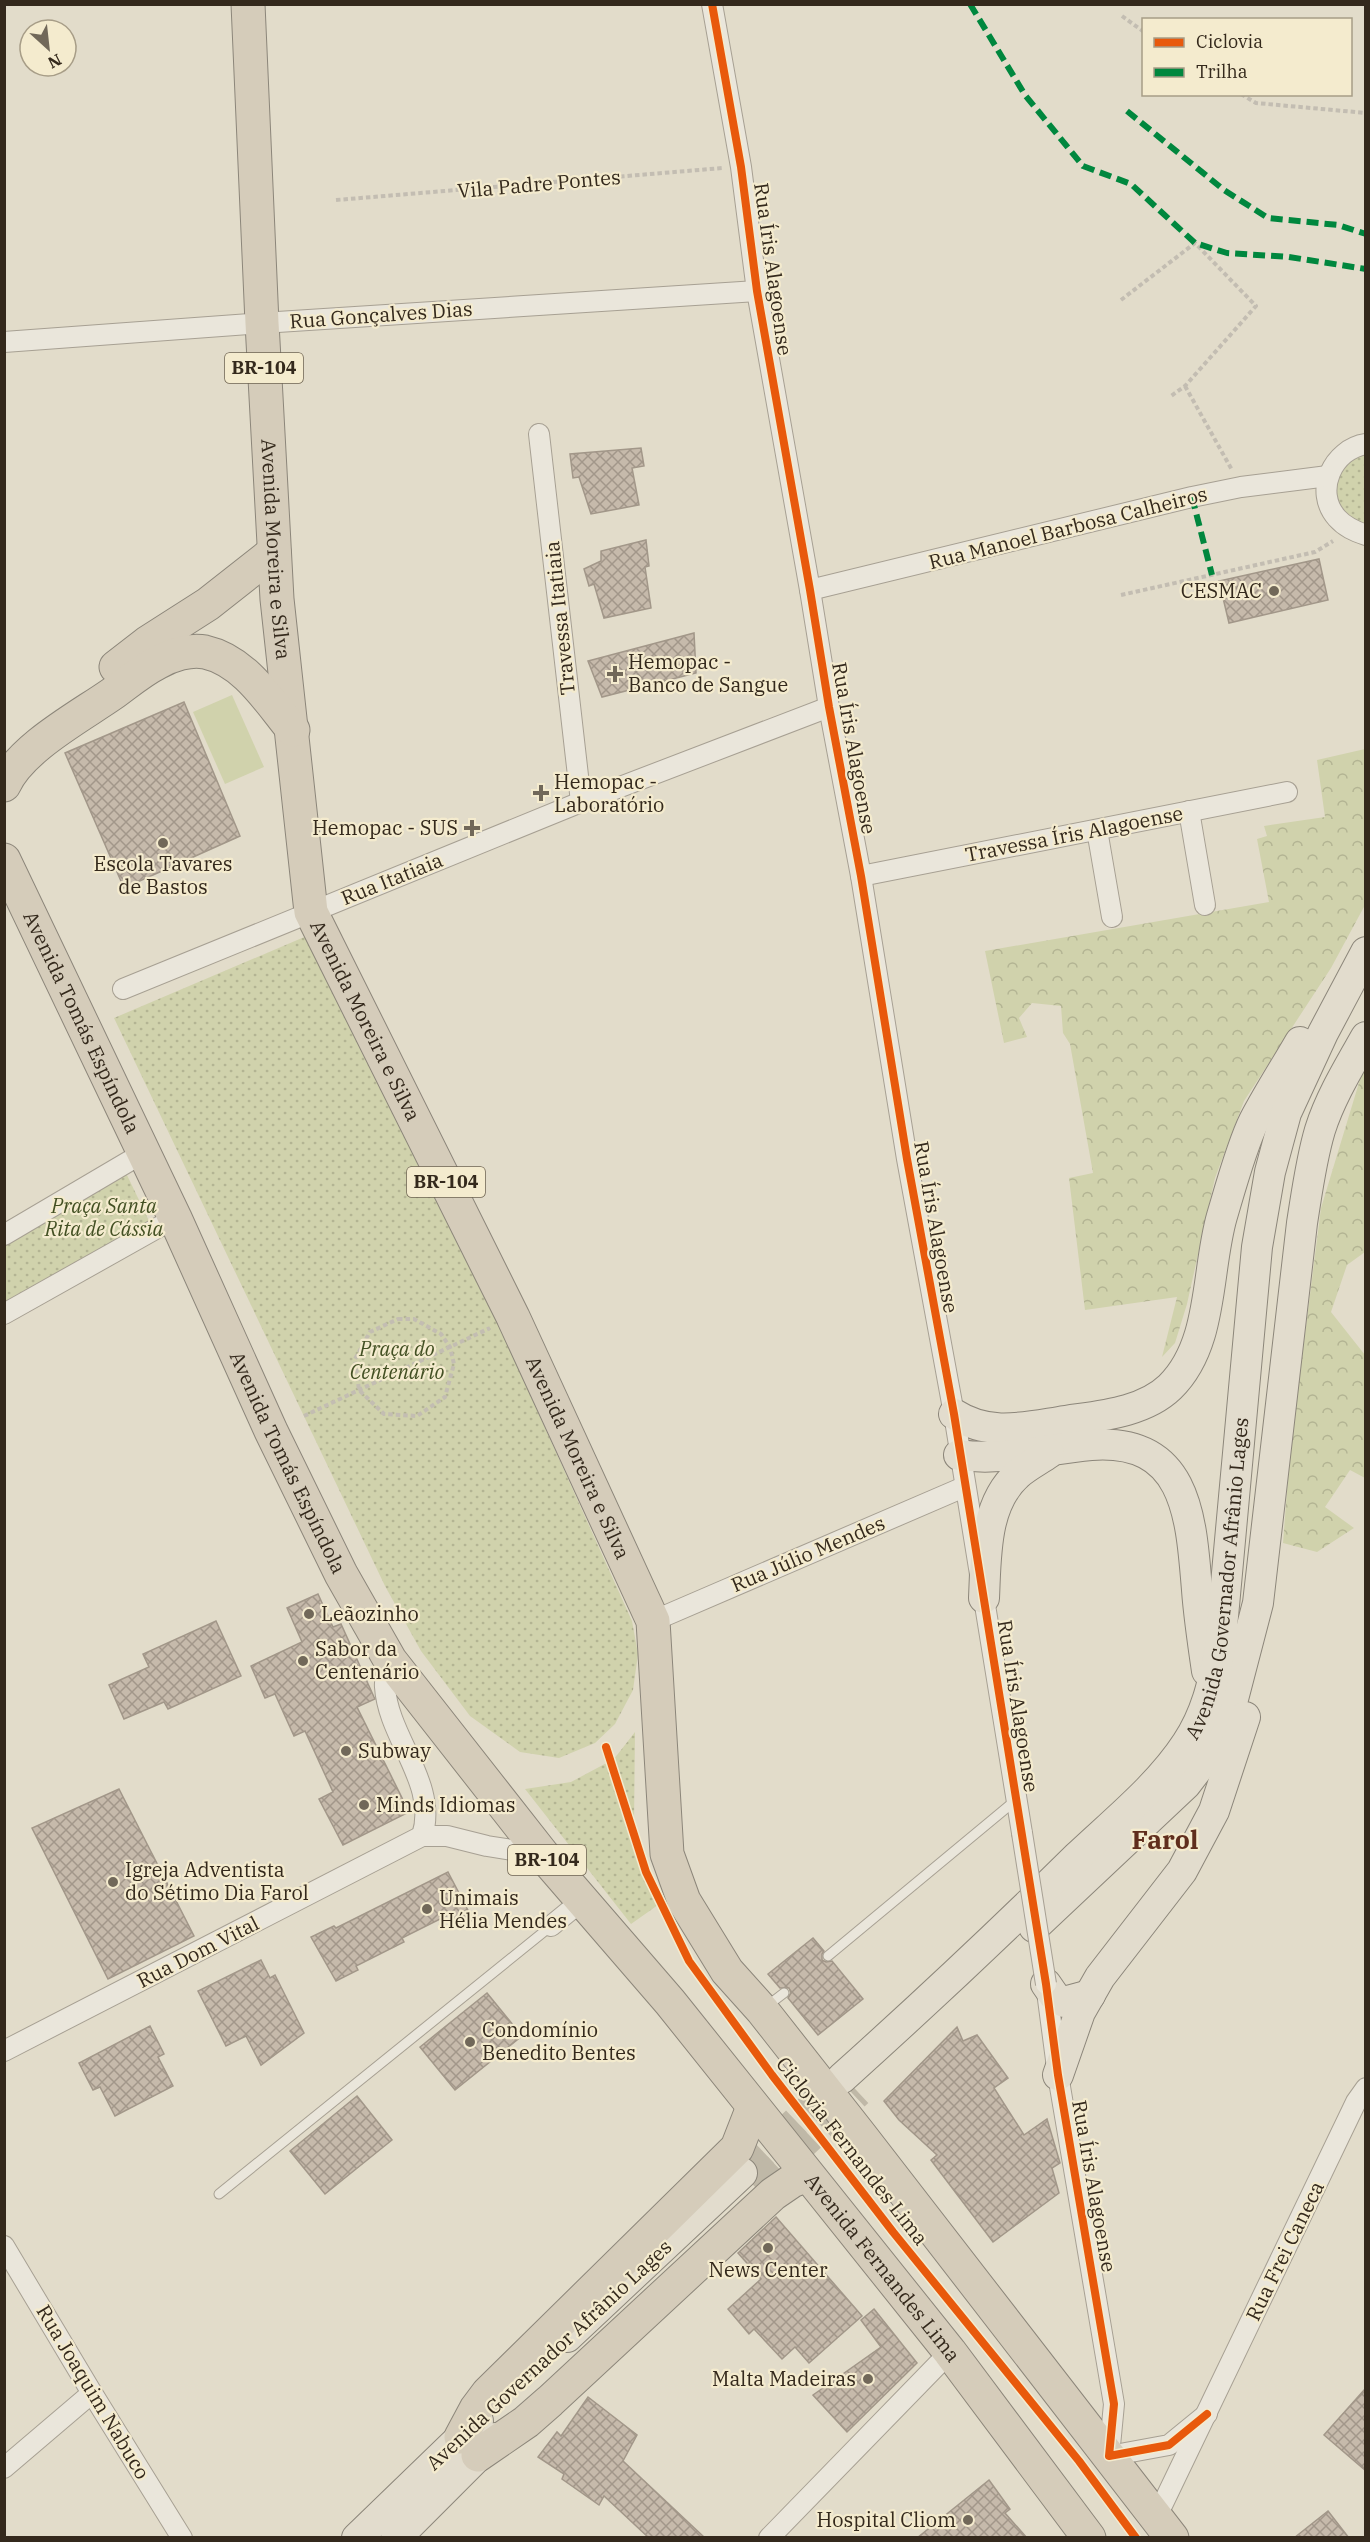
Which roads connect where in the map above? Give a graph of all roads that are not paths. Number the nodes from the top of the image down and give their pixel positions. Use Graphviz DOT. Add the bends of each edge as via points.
graph roads {
  1 [pos="248,4"];
  2 [pos="712,4"];
  3 [pos="757,291"];
  4 [pos="262,323"];
  5 [pos="4,342"];
  6 [pos="539,434"];
  7 [pos="1365,444"];
  8 [pos="1328,476"];
  9 [pos="1359,532"];
  10 [pos="274,552"];
  11 [pos="810,590"];
  12 [pos="208,604"];
  13 [pos="230,663"];
  14 [pos="829,707"];
  15 [pos="293,730"];
  16 [pos="4,746"];
  17 [pos="4,785"];
  18 [pos="1287,792"];
  19 [pos="581,802"];
  20 [pos="1189,811"];
  21 [pos="1097,830"];
  22 [pos="4,860"];
  23 [pos="861,876"];
  24 [pos="1205,905"];
  25 [pos="311,912"];
  26 [pos="1112,917"];
  27 [pos="1359,964"];
  28 [pos="123,989"];
  29 [pos="1365,1037"];
  30 [pos="142,1153"];
  31 [pos="175,1218"];
  32 [pos="4,1235"];
  33 [pos="4,1314"];
  34 [pos="954,1414"];
  35 [pos="1052,1452"];
  36 [pos="959,1455"];
  37 [pos="964,1487"];
  38 [pos="984,1599"];
  39 [pos="1258,1603"];
  40 [pos="652,1621"];
  41 [pos="390,1660"];
  42 [pos="1211,1695"];
  43 [pos="1016,1800"];
  44 [pos="422,1836"];
  45 [pos="543,1855"];
  46 [pos="584,1899"];
  47 [pos="551,1926"];
  48 [pos="828,1956"];
  49 [pos="1046,1984"];
  50 [pos="1090,1995"];
  51 [pos="670,2002"];
  52 [pos="4,2051"];
  53 [pos="1058,2074"];
  54 [pos="1365,2088"];
  55 [pos="753,2107"];
  56 [pos="807,2175"];
  57 [pos="749,2180"];
  58 [pos="219,2194"];
  59 [pos="4,2246"];
  60 [pos="950,2352"];
  61 [pos="92,2393"];
  62 [pos="1207,2414"];
  63 [pos="469,2446"];
  64 [pos="1108,2456"];
  65 [pos="4,2468"];
  66 [pos="1164,2528"];
  67 [pos="182,2538"];
  68 [pos="357,2538"];
  69 [pos="396,2538"];
  70 [pos="770,2538"];
  71 [pos="1089,2538"];
  1 -- 4 [label="highway, Avenida Moreira e Silva / BR-104"];
  2 -- 3 [label="street, Rua Íris Alagoense" via="741,167"];
  3 -- 4 [label="street, Rua Gonçalves Dias"];
  3 -- 11 [label="street, Rua Íris Alagoense"];
  4 -- 5 [label="street, Rua Gonçalves Dias"];
  4 -- 10 [label="highway, Avenida Moreira e Silva / BR-104"];
  6 -- 19 [label="street, Travessa Itatiaia"];
  7 -- 8 [label="street" via="1345,452"];
  8 -- 9 [label="street" via="1327,497 1336,517"];
  8 -- 11 [label="street, Rua Manoel Barbosa Calheiros" via="1241,487"];
  10 -- 12 [label="highway"];
  10 -- 15 [label="highway, Avenida Moreira e Silva / BR-104"];
  11 -- 14 [label="street, Rua Íris Alagoense"];
  12 -- 13 [label="highway" via="210,632"];
  12 -- 16 [label="highway" via="147,643 52,717"];
  13 -- 15 [label="highway"];
  13 -- 17 [label="highway" via="204,652 179,653 156,663 25,758"];
  14 -- 19 [label="street, Rua Itatiaia"];
  14 -- 23 [label="street, Rua Íris Alagoense"];
  15 -- 25 [label="highway, Avenida Moreira e Silva / BR-104"];
  18 -- 20 [label="street, Travessa Íris Alagoense"];
  19 -- 25 [label="street, Rua Itatiaia"];
  20 -- 21 [label="street, Travessa Íris Alagoense"];
  20 -- 24 [label="street"];
  21 -- 23 [label="street, Travessa Íris Alagoense"];
  21 -- 26 [label="street"];
  22 -- 30 [label="highway, Avenida Tomás Espíndola / BR-104"];
  23 -- 34 [label="street, Rua Íris Alagoense"];
  25 -- 28 [label="street, Rua Itatiaia"];
  25 -- 40 [label="highway, Avenida Moreira e Silva / BR-104" via="513,1317"];
  27 -- 34 [label="main road" via="1304,1034 1253,1123 1222,1218 1199,1339 1185,1371 1168,1389 1144,1404 1106,1414 1017,1430 993,1430"];
  27 -- 42 [label="main road, Avenida Governador Afrânio Lages" via="1286,1113 1270,1172 1257,1247 1220,1649"];
  29 -- 39 [label="main road, Avenida Governador Afrânio Lages" via="1321,1129 1312,1166"];
  30 -- 31 [label="highway, Avenida Tomás Espíndola / BR-104"];
  30 -- 32 [label="street"];
  31 -- 33 [label="street"];
  31 -- 41 [label="highway, Avenida Tomás Espíndola / BR-104" via="281,1452 341,1574"];
  34 -- 36 [label="street, Rua Íris Alagoense"];
  35 -- 36 [label="main road" via="1004,1457"];
  35 -- 38 [label="main road" via="1017,1475 999,1498 987,1537"];
  35 -- 42 [label="main road" via="1091,1445 1130,1446 1152,1456 1168,1472 1188,1510"];
  36 -- 37 [label="street, Rua Íris Alagoense"];
  37 -- 38 [label="street, Rua Íris Alagoense"];
  37 -- 40 [label="street, Rua Júlio Mendes"];
  38 -- 43 [label="street, Rua Íris Alagoense"];
  39 -- 42 [label="main road, Avenida Governador Afrânio Lages" via="1227,1722 1186,1784 850,2085 955,1976 1144,1792 1188,1742"];
  39 -- 50 [label="main road" via="1248,1710 1214,1811 1182,1871"];
  40 -- 64 [label="highway, Avenida Moreira e Silva / BR-104" via="667,1854 684,1901 727,1971 773,2001"];
  41 -- 44 [label="street" via="385,1686 397,1731 427,1809"];
  41 -- 45 [label="highway, Avenida Tomás Espíndola / BR-104"];
  43 -- 48 [label="lane"];
  43 -- 49 [label="street, Rua Íris Alagoense, bridge"];
  44 -- 45 [label="street, Rua Dom Vital" via="447,1836"];
  44 -- 52 [label="street, Rua Dom Vital"];
  45 -- 46 [label="highway, Avenida Tomás Espíndola / BR-104"];
  46 -- 47 [label="street"];
  46 -- 51 [label="highway, Avenida Tomás Espíndola / BR-104"];
  47 -- 58 [label="lane"];
  49 -- 50 [label="main road" via="1064,2002"];
  49 -- 53 [label="street, Rua Íris Alagoense"];
  50 -- 53 [label="main road"];
  51 -- 55 [label="highway, Avenida Fernandes Lima / BR-104"];
  53 -- 64 [label="street, Rua Íris Alagoense" via="1114,2404"];
  54 -- 62 [label="street, Rua Frei Caneca"];
  55 -- 56 [label="highway, Avenida Fernandes Lima / BR-104"];
  55 -- 63 [label="highway" via="737,2148 488,2393 476,2409"];
  56 -- 60 [label="highway, Avenida Fernandes Lima / BR-104"];
  56 -- 63 [label="highway" via="773,2194 526,2422"];
  57 -- 63 [label="main road, Avenida Governador Afrânio Lages"];
  59 -- 61 [label="street, Rua Joaquim Nabuco"];
  60 -- 70 [label="street"];
  60 -- 71 [label="highway, Avenida Fernandes Lima / BR-104"];
  61 -- 65 [label="street"];
  61 -- 67 [label="street, Rua Joaquim Nabuco"];
  62 -- 64 [label="street, Rua Frei Caneca" via="1169,2445"];
  62 -- 66 [label="street, Rua Frei Caneca"];
  63 -- 68 [label="main road, Avenida Governador Afrânio Lages"];
  63 -- 69 [label="main road, Avenida Governador Afrânio Lages"];
  64 -- 66 [label="highway, BR-104"];
}
